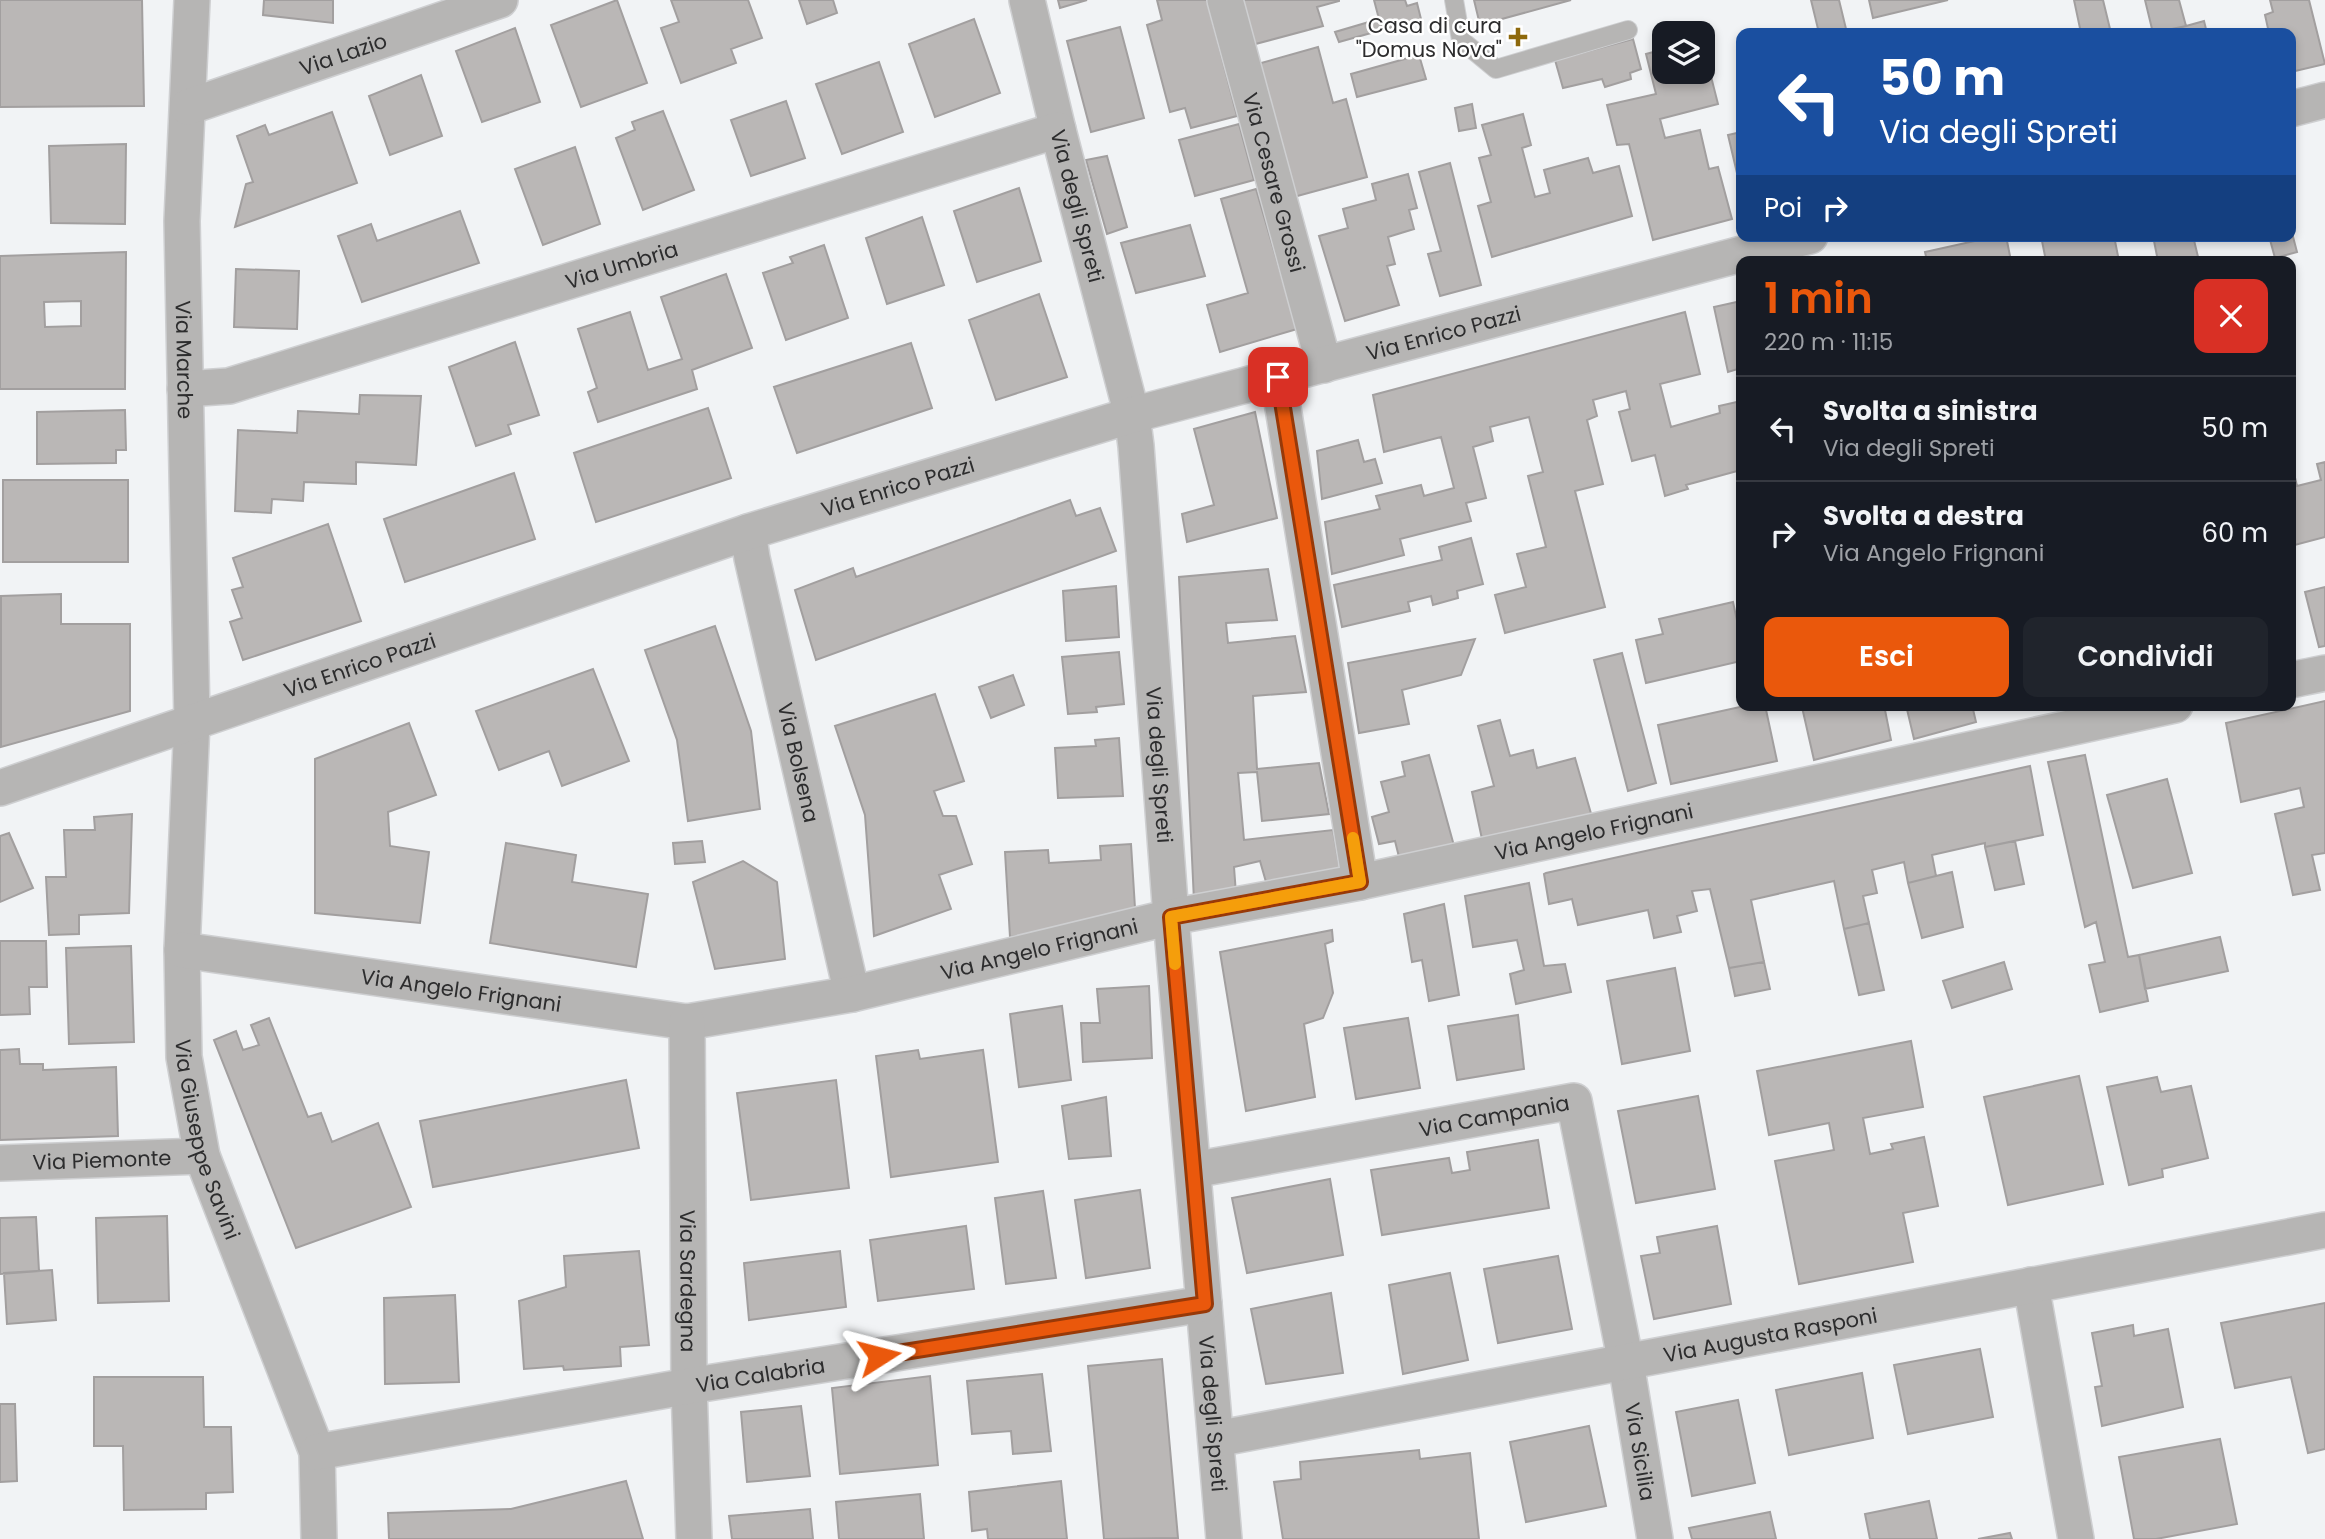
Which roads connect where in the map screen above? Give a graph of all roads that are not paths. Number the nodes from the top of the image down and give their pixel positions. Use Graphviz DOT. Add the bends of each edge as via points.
graph roads {
  1 [pos="192,0"];
  2 [pos="500,0"];
  3 [pos="1027,0"];
  4 [pos="1225,0"];
  5 [pos="1454,0"];
  6 [pos="1628,30"];
  7 [pos="2325,100"];
  8 [pos="188,107"];
  9 [pos="2296,109"];
  10 [pos="1058,130"];
  11 [pos="1787,242"];
  12 [pos="1324,365"];
  13 [pos="1278,377"];
  14 [pos="185,389"];
  15 [pos="1132,415"];
  16 [pos="748,532"];
  17 [pos="2325,673"];
  18 [pos="2296,679"];
  19 [pos="2147,711"];
  20 [pos="192,721"];
  21 [pos="0,788"];
  22 [pos="1360,882"];
  23 [pos="1171,917"];
  24 [pos="182,950"];
  25 [pos="852,994"];
  26 [pos="687,1022"];
  27 [pos="202,1156"];
  28 [pos="0,1163"];
  29 [pos="1193,1170"];
  30 [pos="2325,1230"];
  31 [pos="2031,1285"];
  32 [pos="1205,1304"];
  33 [pos="1626,1363"];
  34 [pos="689,1386"];
  35 [pos="1216,1439"];
  36 [pos="317,1452"];
  37 [pos="319,1539"];
  38 [pos="694,1539"];
  39 [pos="1224,1539"];
  40 [pos="1655,1539"];
  41 [pos="2076,1539"];
  1 -- 8 [label="street, Via Marche"];
  2 -- 8 [label="street, Via Lazio"];
  3 -- 10 [label="street, Via degli Spreti"];
  4 -- 12 [label="street, Via Cesare Grossi"];
  5 -- 6 [label="lane" via="1461,40 1496,69"];
  7 -- 9 [label="street"];
  8 -- 14 [label="street, Via Marche" via="182,221"];
  10 -- 14 [label="street, Via Umbria" via="229,386"];
  10 -- 15 [label="street, Via degli Spreti"];
  11 -- 12 [label="street, Via Enrico Pazzi"];
  12 -- 13 [label="street, Via Enrico Pazzi"];
  13 -- 15 [label="street, Via Enrico Pazzi"];
  13 -- 22 [label="street"];
  14 -- 20 [label="street, Via Marche"];
  15 -- 16 [label="street, Via Enrico Pazzi"];
  15 -- 23 [label="street, Via degli Spreti"];
  16 -- 20 [label="street, Via Enrico Pazzi"];
  16 -- 25 [label="street, Via Bolsena"];
  17 -- 18 [label="street"];
  19 -- 22 [label="street, Via Angelo Frignani"];
  20 -- 21 [label="street, Via Enrico Pazzi"];
  20 -- 24 [label="street, Via Giuseppe Savini"];
  22 -- 23 [label="street, Via Angelo Frignani"];
  23 -- 25 [label="street, Via Angelo Frignani"];
  23 -- 29 [label="street, Via degli Spreti"];
  24 -- 26 [label="street, Via Angelo Frignani"];
  24 -- 27 [label="street, Via Giuseppe Savini" via="184,1057"];
  25 -- 26 [label="street, Via Angelo Frignani"];
  26 -- 34 [label="street, Via Sardegna"];
  27 -- 28 [label="street, Via Piemonte"];
  27 -- 36 [label="street, Via Giuseppe Savini"];
  29 -- 32 [label="street, Via degli Spreti"];
  29 -- 33 [label="street, Via Campania" via="1574,1101"];
  30 -- 31 [label="street, Via Augusta Rasponi"];
  31 -- 33 [label="street, Via Augusta Rasponi"];
  31 -- 41 [label="street"];
  32 -- 34 [label="street, Via Calabria"];
  32 -- 35 [label="street, Via degli Spreti"];
  33 -- 35 [label="street, Via Augusta Rasponi"];
  33 -- 40 [label="street, Via Sicilia"];
  34 -- 36 [label="street, Via Calabria"];
  34 -- 38 [label="street, Via Sardegna"];
  35 -- 39 [label="street, Via degli Spreti"];
  36 -- 37 [label="street, Via Giuseppe Savini"];
}
